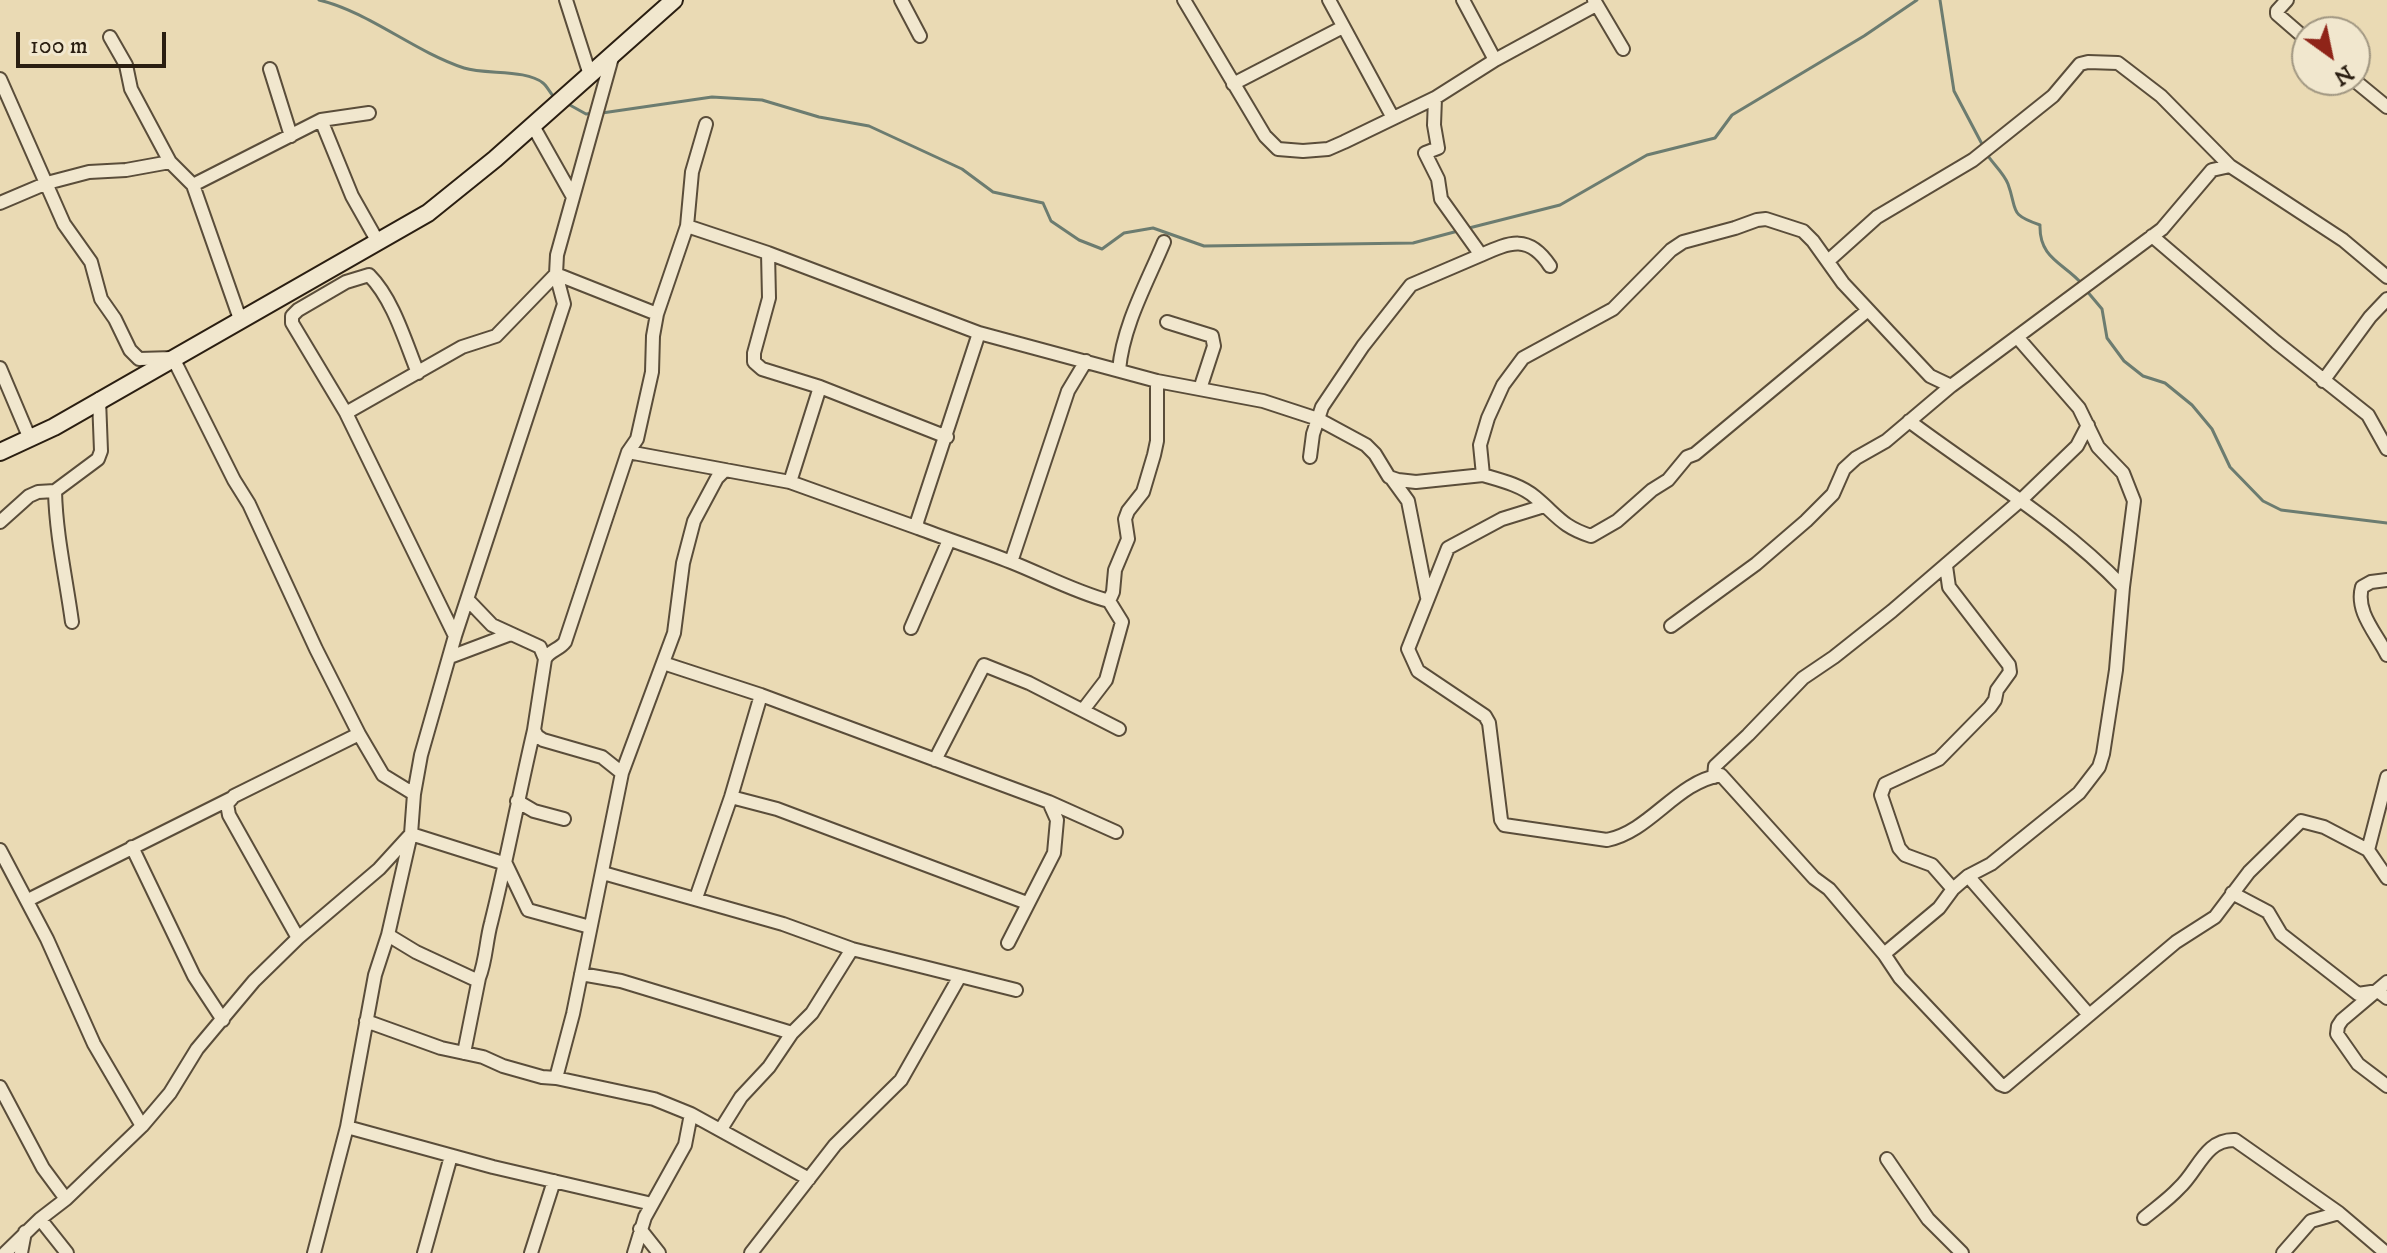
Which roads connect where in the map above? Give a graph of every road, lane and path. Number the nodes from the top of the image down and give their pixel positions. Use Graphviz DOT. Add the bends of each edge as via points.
graph roads {
  1 [pos="566,0"];
  2 [pos="674,0"];
  3 [pos="901,0"];
  4 [pos="1184,0"];
  5 [pos="1329,0"];
  6 [pos="1463,0"];
  7 [pos="2287,0"];
  8 [pos="1595,2"];
  9 [pos="2291,26"];
  10 [pos="1343,27"];
  11 [pos="920,36"];
  12 [pos="110,37"];
  13 [pos="1623,49"];
  14 [pos="613,54"];
  15 [pos="1495,60"];
  16 [pos="270,69"];
  17 [pos="590,75"];
  18 [pos="0,79"];
  19 [pos="1233,84"];
  20 [pos="2371,94"];
  21 [pos="1435,98"];
  22 [pos="2387,107"];
  23 [pos="369,113"];
  24 [pos="1393,118"];
  25 [pos="321,120"];
  26 [pos="706,124"];
  27 [pos="533,126"];
  28 [pos="291,136"];
  29 [pos="170,162"];
  30 [pos="2230,166"];
  31 [pos="47,183"];
  32 [pos="193,185"];
  33 [pos="573,197"];
  34 [pos="0,203"];
  35 [pos="687,226"];
  36 [pos="2152,236"];
  37 [pos="378,242"];
  38 [pos="1164,242"];
  39 [pos="768,253"];
  40 [pos="1481,255"];
  41 [pos="1828,261"];
  42 [pos="338,265"];
  43 [pos="1550,266"];
  44 [pos="556,274"];
  45 [pos="2387,277"];
  46 [pos="346,282"];
  47 [pos="2387,299"];
  48 [pos="1868,310"];
  49 [pos="657,314"];
  50 [pos="240,319"];
  51 [pos="1167,322"];
  52 [pos="979,333"];
  53 [pos="2018,338"];
  54 [pos="173,358"];
  55 [pos="1086,361"];
  56 [pos="0,368"];
  57 [pos="1119,370"];
  58 [pos="418,373"];
  59 [pos="1157,381"];
  60 [pos="2323,381"];
  61 [pos="1951,386"];
  62 [pos="820,387"];
  63 [pos="1200,389"];
  64 [pos="99,399"];
  65 [pos="346,413"];
  66 [pos="1318,419"];
  67 [pos="1909,421"];
  68 [pos="2088,425"];
  69 [pos="947,437"];
  70 [pos="30,439"];
  71 [pos="2387,449"];
  72 [pos="0,452"];
  73 [pos="628,452"];
  74 [pos="1310,457"];
  75 [pos="725,470"];
  76 [pos="1483,475"];
  77 [pos="1389,477"];
  78 [pos="790,482"];
  79 [pos="55,491"];
  80 [pos="2021,500"];
  81 [pos="1544,506"];
  82 [pos="0,522"];
  83 [pos="918,528"];
  84 [pos="949,540"];
  85 [pos="1011,562"];
  86 [pos="1946,566"];
  87 [pos="2387,580"];
  88 [pos="2123,587"];
  89 [pos="1427,597"];
  90 [pos="468,600"];
  91 [pos="1109,601"];
  92 [pos="72,622"];
  93 [pos="1671,626"];
  94 [pos="911,628"];
  95 [pos="511,634"];
  96 [pos="455,636"];
  97 [pos="545,653"];
  98 [pos="2387,655"];
  99 [pos="450,657"];
  100 [pos="663,663"];
  101 [pos="761,695"];
  102 [pos="1083,710"];
  103 [pos="1119,729"];
  104 [pos="534,730"];
  105 [pos="359,734"];
  106 [pos="935,760"];
  107 [pos="622,773"];
  108 [pos="1714,777"];
  109 [pos="2387,777"];
  110 [pos="414,794"];
  111 [pos="234,796"];
  112 [pos="731,797"];
  113 [pos="517,801"];
  114 [pos="1049,802"];
  115 [pos="564,819"];
  116 [pos="1116,832"];
  117 [pos="411,834"];
  118 [pos="132,847"];
  119 [pos="0,850"];
  120 [pos="2368,850"];
  121 [pos="506,864"];
  122 [pos="603,873"];
  123 [pos="1968,876"];
  124 [pos="2387,878"];
  125 [pos="1953,889"];
  126 [pos="2232,893"];
  127 [pos="696,898"];
  128 [pos="28,900"];
  129 [pos="1027,903"];
  130 [pos="590,927"];
  131 [pos="388,935"];
  132 [pos="298,938"];
  133 [pos="1008,943"];
  134 [pos="852,949"];
  135 [pos="1884,954"];
  136 [pos="581,974"];
  137 [pos="960,976"];
  138 [pos="479,978"];
  139 [pos="1016,990"];
  140 [pos="2384,991"];
  141 [pos="2089,1015"];
  142 [pos="223,1020"];
  143 [pos="366,1021"];
  144 [pos="792,1033"];
  145 [pos="464,1053"];
  146 [pos="556,1078"];
  147 [pos="2387,1086"];
  148 [pos="0,1087"];
  149 [pos="691,1114"];
  150 [pos="142,1126"];
  151 [pos="347,1127"];
  152 [pos="721,1129"];
  153 [pos="451,1156"];
  154 [pos="1887,1159"];
  155 [pos="809,1179"];
  156 [pos="554,1181"];
  157 [pos="66,1199"];
  158 [pos="652,1204"];
  159 [pos="2339,1213"];
  160 [pos="2144,1218"];
  161 [pos="40,1219"];
  162 [pos="640,1229"];
  163 [pos="25,1232"];
  164 [pos="5,1253"];
  165 [pos="21,1253"];
  166 [pos="67,1253"];
  167 [pos="314,1253"];
  168 [pos="424,1253"];
  169 [pos="531,1253"];
  170 [pos="634,1253"];
  171 [pos="659,1253"];
  172 [pos="751,1253"];
  173 [pos="1962,1253"];
  174 [pos="2283,1253"];
  175 [pos="2386,1253"];
  1 -- 17 [label="street"];
  2 -- 14 [label="main road"];
  3 -- 11 [label="street"];
  4 -- 19 [label="street"];
  5 -- 10 [label="street"];
  6 -- 15 [label="street"];
  7 -- 9 [label="street" via="2277,14"];
  8 -- 13 [label="street"];
  8 -- 15 [label="street"];
  10 -- 19 [label="street"];
  10 -- 24 [label="street"];
  12 -- 29 [label="street"];
  14 -- 17 [label="main road"];
  14 -- 33 [label="street"];
  15 -- 21 [label="street"];
  16 -- 28 [label="street"];
  17 -- 27 [label="main road"];
  18 -- 31 [label="street"];
  19 -- 24 [label="street" via="1278,149 1328,149"];
  20 -- 22 [label="street"];
  21 -- 24 [label="street"];
  21 -- 40 [label="street" via="1438,148 1425,153 1427,160 1441,199"];
  23 -- 25 [label="street"];
  25 -- 28 [label="street"];
  25 -- 37 [label="street" via="352,196"];
  26 -- 35 [label="street" via="692,172"];
  27 -- 33 [label="street"];
  27 -- 37 [label="main road" via="428,213"];
  28 -- 32 [label="street"];
  29 -- 31 [label="street"];
  29 -- 32 [label="street"];
  30 -- 36 [label="street" via="2212,170 2176,216"];
  30 -- 41 [label="street" via="2161,96 2118,63 2088,62 1973,160 1877,217"];
  30 -- 45 [label="street" via="2343,240"];
  31 -- 34 [label="street"];
  31 -- 54 [label="street" via="64,224 91,262 101,299 130,350 139,359"];
  32 -- 50 [label="street"];
  33 -- 44 [label="street"];
  35 -- 39 [label="street"];
  35 -- 49 [label="street"];
  36 -- 53 [label="street"];
  36 -- 60 [label="street"];
  37 -- 42 [label="main road"];
  38 -- 57 [label="street" via="1131,319"];
  39 -- 52 [label="street"];
  39 -- 62 [label="street" via="769,298 754,362"];
  40 -- 43 [label="street" via="1521,242"];
  40 -- 66 [label="street" via="1411,285 1337,383"];
  41 -- 48 [label="street"];
  41 -- 76 [label="street" via="1803,231 1766,219 1683,242 1613,309 1517,365 1488,418 1480,445"];
  42 -- 46 [label="street"];
  42 -- 50 [label="main road"];
  44 -- 49 [label="street"];
  44 -- 58 [label="street" via="496,336 462,347"];
  44 -- 90 [label="street" via="564,304"];
  46 -- 58 [label="street" via="369,275 375,281"];
  46 -- 65 [label="street" via="298,310 292,323"];
  47 -- 60 [label="street"];
  48 -- 61 [label="street" via="1930,376"];
  48 -- 81 [label="street" via="1617,521 1591,536 1569,528"];
  49 -- 73 [label="street" via="652,372 637,439"];
  50 -- 54 [label="main road"];
  51 -- 63 [label="street" via="1212,336 1214,346"];
  52 -- 55 [label="street"];
  52 -- 69 [label="street"];
  53 -- 61 [label="street"];
  53 -- 68 [label="street" via="2070,395"];
  54 -- 64 [label="main road"];
  54 -- 105 [label="street"];
  55 -- 57 [label="street"];
  55 -- 85 [label="street" via="1068,391"];
  56 -- 70 [label="street"];
  57 -- 59 [label="street"];
  58 -- 65 [label="street"];
  59 -- 63 [label="street"];
  59 -- 91 [label="street" via="1154,455 1143,492 1125,519 1128,539"];
  60 -- 71 [label="street" via="2368,415"];
  61 -- 67 [label="street"];
  62 -- 69 [label="street"];
  62 -- 78 [label="street"];
  63 -- 66 [label="street"];
  64 -- 70 [label="main road"];
  64 -- 79 [label="street" via="98,459"];
  65 -- 96 [label="street"];
  66 -- 74 [label="street"];
  66 -- 77 [label="street" via="1366,445"];
  67 -- 80 [label="street"];
  67 -- 93 [label="street" via="1844,469 1833,494 1806,521"];
  68 -- 80 [label="street" via="2077,446"];
  68 -- 88 [label="street" via="2098,447 2123,473 2134,501"];
  69 -- 83 [label="street"];
  70 -- 72 [label="main road"];
  73 -- 75 [label="street"];
  73 -- 97 [label="street" via="565,642"];
  75 -- 78 [label="street"];
  75 -- 100 [label="street" via="689,535 679,612"];
  76 -- 77 [label="street" via="1416,482"];
  76 -- 81 [label="street" via="1513,484"];
  77 -- 89 [label="street" via="1408,501"];
  78 -- 83 [label="street"];
  79 -- 82 [label="street" via="29,496"];
  79 -- 92 [label="street"];
  80 -- 86 [label="street"];
  80 -- 88 [label="street"];
  81 -- 89 [label="street" via="1502,519 1448,548"];
  83 -- 84 [label="street"];
  84 -- 85 [label="street"];
  84 -- 94 [label="street"];
  85 -- 91 [label="street"];
  86 -- 108 [label="street" via="1803,678 1715,766"];
  86 -- 125 [label="street" via="1949,587 2010,672 1990,707 1939,759 1885,784 1881,795 1899,848 1932,865"];
  87 -- 98 [label="street" via="2371,582 2360,595"];
  88 -- 123 [label="street" via="2116,670 2099,767 2079,793 1991,864"];
  89 -- 108 [label="street" via="1408,649 1411,659 1418,671 1489,723 1504,825 1621,838"];
  90 -- 95 [label="street" via="492,625"];
  90 -- 96 [label="street"];
  91 -- 102 [label="street" via="1122,622 1106,680"];
  95 -- 97 [label="street"];
  95 -- 99 [label="street"];
  96 -- 99 [label="street"];
  97 -- 104 [label="street"];
  99 -- 110 [label="street"];
  100 -- 101 [label="street"];
  100 -- 107 [label="street"];
  101 -- 106 [label="street"];
  101 -- 112 [label="street"];
  102 -- 103 [label="street"];
  102 -- 106 [label="street" via="984,665"];
  104 -- 107 [label="street" via="543,740 592,753"];
  104 -- 113 [label="street"];
  105 -- 110 [label="street" via="383,775"];
  105 -- 111 [label="street"];
  106 -- 114 [label="street"];
  107 -- 122 [label="street"];
  108 -- 135 [label="street" via="1725,779"];
  109 -- 120 [label="street"];
  110 -- 117 [label="street"];
  111 -- 118 [label="street"];
  111 -- 132 [label="street" via="227,804 229,815"];
  112 -- 127 [label="street"];
  112 -- 129 [label="street" via="777,809"];
  113 -- 115 [label="street"];
  113 -- 121 [label="street"];
  114 -- 116 [label="street"];
  114 -- 129 [label="street" via="1057,820 1054,853"];
  117 -- 121 [label="street"];
  117 -- 131 [label="street"];
  117 -- 132 [label="street" via="379,869"];
  118 -- 128 [label="street"];
  118 -- 142 [label="street" via="194,976"];
  119 -- 128 [label="street"];
  120 -- 124 [label="street"];
  120 -- 126 [label="street" via="2301,821"];
  121 -- 130 [label="street" via="528,910"];
  121 -- 138 [label="street"];
  122 -- 127 [label="street"];
  122 -- 130 [label="street"];
  123 -- 125 [label="street"];
  123 -- 141 [label="street"];
  125 -- 135 [label="street" via="1939,908"];
  126 -- 140 [label="street" via="2268,912 2281,934 2358,994"];
  126 -- 141 [label="street" via="2215,917 2176,942"];
  127 -- 134 [label="street"];
  128 -- 150 [label="street" via="94,1044"];
  129 -- 133 [label="street"];
  130 -- 136 [label="street"];
  131 -- 138 [label="street"];
  131 -- 143 [label="street"];
  132 -- 142 [label="street"];
  134 -- 137 [label="street"];
  134 -- 144 [label="street" via="812,1013"];
  135 -- 141 [label="street" via="1900,978 2005,1086"];
  136 -- 144 [label="street" via="621,981"];
  136 -- 146 [label="street"];
  137 -- 139 [label="street"];
  137 -- 155 [label="street" via="901,1080 835,1145"];
  138 -- 145 [label="street"];
  140 -- 147 [label="street" via="2342,1020 2337,1034 2358,1064"];
  142 -- 150 [label="street"];
  143 -- 145 [label="street"];
  143 -- 151 [label="street"];
  144 -- 152 [label="street"];
  145 -- 146 [label="street"];
  146 -- 149 [label="street" via="654,1099"];
  148 -- 157 [label="street" via="43,1168"];
  149 -- 152 [label="street"];
  149 -- 158 [label="street" via="685,1145"];
  150 -- 157 [label="street"];
  151 -- 153 [label="street"];
  151 -- 167 [label="street"];
  152 -- 155 [label="street"];
  153 -- 156 [label="street"];
  153 -- 168 [label="street"];
  154 -- 173 [label="street" via="1928,1219"];
  155 -- 172 [label="street"];
  156 -- 158 [label="street"];
  156 -- 169 [label="street"];
  157 -- 161 [label="street"];
  158 -- 162 [label="street"];
  159 -- 160 [label="street" via="2235,1140 2225,1139 2208,1149 2183,1185"];
  159 -- 174 [label="street" via="2311,1221"];
  159 -- 175 [label="street"];
  161 -- 163 [label="street"];
  161 -- 166 [label="street"];
  162 -- 170 [label="street"];
  162 -- 171 [label="street"];
  163 -- 164 [label="street"];
  163 -- 165 [label="street"];
}
